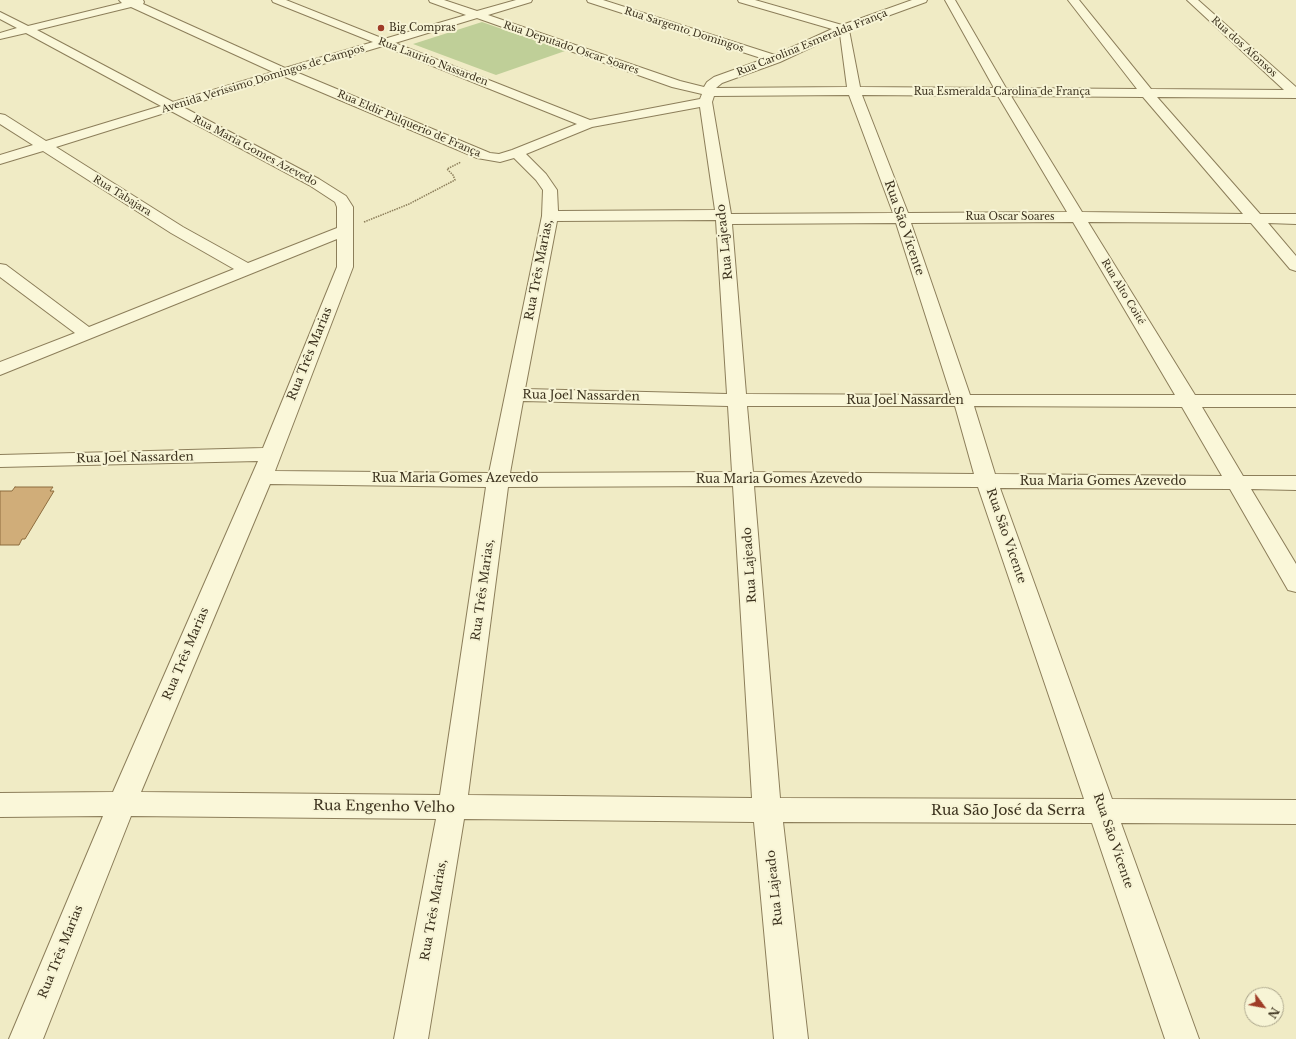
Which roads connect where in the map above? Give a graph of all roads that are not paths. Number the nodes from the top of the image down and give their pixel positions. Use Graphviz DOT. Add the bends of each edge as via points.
graph roads {
  1 [pos="146,0"];
  2 [pos="277,0"];
  3 [pos="434,0"];
  4 [pos="527,0"];
  5 [pos="592,0"];
  6 [pos="743,0"];
  7 [pos="950,0"];
  8 [pos="1072,0"];
  9 [pos="1192,0"];
  10 [pos="915,1"];
  11 [pos="128,2"];
  12 [pos="476,15"];
  13 [pos="0,16"];
  14 [pos="26,29"];
  15 [pos="842,29"];
  16 [pos="0,36"];
  17 [pos="383,43"];
  18 [pos="776,59"];
  19 [pos="284,72"];
  20 [pos="854,91"];
  21 [pos="1002,92"];
  22 [pos="1147,93"];
  23 [pos="1296,94"];
  24 [pos="707,97"];
  25 [pos="172,107"];
  26 [pos="0,118"];
  27 [pos="589,124"];
  28 [pos="44,146"];
  29 [pos="517,153"];
  30 [pos="0,160"];
  31 [pos="550,216"];
  32 [pos="724,217"];
  33 [pos="1078,217"];
  34 [pos="902,218"];
  35 [pos="1256,219"];
  36 [pos="1296,219"];
  37 [pos="345,230"];
  38 [pos="1296,266"];
  39 [pos="345,267"];
  40 [pos="0,268"];
  41 [pos="247,269"];
  42 [pos="88,334"];
  43 [pos="0,369"];
  44 [pos="514,395"];
  45 [pos="738,400"];
  46 [pos="1188,400"];
  47 [pos="963,401"];
  48 [pos="1296,401"];
  49 [pos="0,461"];
  50 [pos="266,466"];
  51 [pos="744,479"];
  52 [pos="498,480"];
  53 [pos="987,482"];
  54 [pos="1237,483"];
  55 [pos="1296,483"];
  56 [pos="1296,584"];
  57 [pos="122,804"];
  58 [pos="0,805"];
  59 [pos="452,808"];
  60 [pos="767,810"];
  61 [pos="1103,811"];
  62 [pos="1296,812"];
  63 [pos="26,1039"];
  64 [pos="411,1039"];
  65 [pos="791,1039"];
  66 [pos="1182,1039"];
  1 -- 11 [label="street"];
  2 -- 17 [label="street, Rua Laurito Nassarden"];
  3 -- 12 [label="street, Rua Deputado Oscar Soares"];
  4 -- 12 [label="street, Avenida Veríssimo Domingos de Campos"];
  5 -- 18 [label="street, Rua Sargento Domingos"];
  6 -- 15 [label="street"];
  7 -- 21 [label="street, Rua Alto Coité"];
  8 -- 22 [label="street"];
  9 -- 23 [label="street, Rua dos Afonsos"];
  10 -- 15 [label="street, Rua Carolina Esmeralda França"];
  11 -- 14 [label="street"];
  11 -- 19 [label="street, Rua Eldir Pulquerio de França"];
  12 -- 17 [label="street, Avenida Veríssimo Domingos de Campos"];
  12 -- 24 [label="street, Rua Deputado Oscar Soares"];
  13 -- 14 [label="street, Rua Maria Gomes Azevedo"];
  14 -- 16 [label="street"];
  14 -- 25 [label="street, Rua Maria Gomes Azevedo"];
  15 -- 18 [label="street, Rua Carolina Esmeralda França"];
  15 -- 20 [label="street, Rua São Vicente" via="845,32"];
  17 -- 19 [label="street, Avenida Veríssimo Domingos de Campos"];
  17 -- 27 [label="street, Rua Laurito Nassarden"];
  18 -- 24 [label="street, Rua Carolina Esmeralda França" via="718,80 711,85"];
  19 -- 25 [label="street, Avenida Veríssimo Domingos de Campos"];
  19 -- 29 [label="street, Rua Eldir Pulquerio de França" via="482,156 500,158"];
  20 -- 21 [label="street, Rua Esmeralda Carolina de França"];
  20 -- 24 [label="street, Rua Esmeralda Carolina de França"];
  20 -- 34 [label="street, Rua São Vicente"];
  21 -- 22 [label="street, Rua Esmeralda Carolina de França"];
  21 -- 33 [label="street, Rua Alto Coité"];
  22 -- 23 [label="street, Rua Esmeralda Carolina de França"];
  22 -- 35 [label="street"];
  24 -- 27 [label="street, Rua Eldir Pulquerio de França" via="648,114"];
  24 -- 32 [label="street, Rua Lajeado"];
  25 -- 28 [label="street, Avenida Veríssimo Domingos de Campos"];
  25 -- 37 [label="street, Rua Maria Gomes Azevedo" via="314,182 340,199 345,207"];
  26 -- 28 [label="street, Rua Tabajara"];
  27 -- 29 [label="street, Rua Eldir Pulquerio de França"];
  28 -- 30 [label="street, Avenida Veríssimo Domingos de Campos"];
  28 -- 41 [label="street, Rua Tabajara" via="177,230"];
  29 -- 31 [label="street, Rua Três Marias," via="550,190"];
  31 -- 32 [label="street, Rua Oscar Soares"];
  31 -- 44 [label="street, Rua Três Marias,"];
  32 -- 34 [label="street, Rua Oscar Soares"];
  32 -- 45 [label="street, Rua Lajeado"];
  33 -- 34 [label="street, Rua Oscar Soares"];
  33 -- 35 [label="street, Rua Oscar Soares"];
  33 -- 46 [label="street, Rua Alto Coité"];
  34 -- 47 [label="street, Rua São Vicente"];
  35 -- 36 [label="street, Rua Oscar Soares"];
  35 -- 38 [label="street"];
  37 -- 39 [label="street, Rua Maria Gomes Azevedo"];
  37 -- 41 [label="street"];
  39 -- 50 [label="street, Rua Três Marias"];
  40 -- 42 [label="street"];
  41 -- 42 [label="street"];
  42 -- 43 [label="street"];
  44 -- 45 [label="street, Rua Joel Nassarden"];
  44 -- 52 [label="street, Rua Três Marias,"];
  45 -- 47 [label="street, Rua Joel Nassarden"];
  45 -- 51 [label="street, Rua Lajeado"];
  46 -- 47 [label="street, Rua Joel Nassarden"];
  46 -- 48 [label="street, Rua Joel Nassarden"];
  46 -- 54 [label="street, Rua Alto Coité"];
  47 -- 53 [label="street, Rua São Vicente"];
  49 -- 50 [label="street, Rua Joel Nassarden"];
  50 -- 52 [label="street, Rua Maria Gomes Azevedo"];
  50 -- 57 [label="street, Rua Três Marias"];
  51 -- 52 [label="street, Rua Maria Gomes Azevedo"];
  51 -- 53 [label="street, Rua Maria Gomes Azevedo"];
  51 -- 60 [label="street, Rua Lajeado"];
  52 -- 59 [label="street, Rua Três Marias,"];
  53 -- 54 [label="street, Rua Maria Gomes Azevedo"];
  53 -- 61 [label="street, Rua São Vicente"];
  54 -- 55 [label="street, Rua Maria Gomes Azevedo"];
  54 -- 56 [label="street, Rua Alto Coité"];
  57 -- 58 [label="street, Rua Engenho Velho"];
  57 -- 59 [label="street, Rua Engenho Velho"];
  57 -- 63 [label="street, Rua Três Marias"];
  59 -- 60 [label="street, Rua Engenho Velho"];
  59 -- 64 [label="street, Rua Três Marias,"];
  60 -- 61 [label="street, Rua São José da Serra"];
  60 -- 65 [label="street, Rua Lajeado"];
  61 -- 62 [label="street, Rua São José da Serra"];
  61 -- 66 [label="street, Rua São Vicente"];
}
